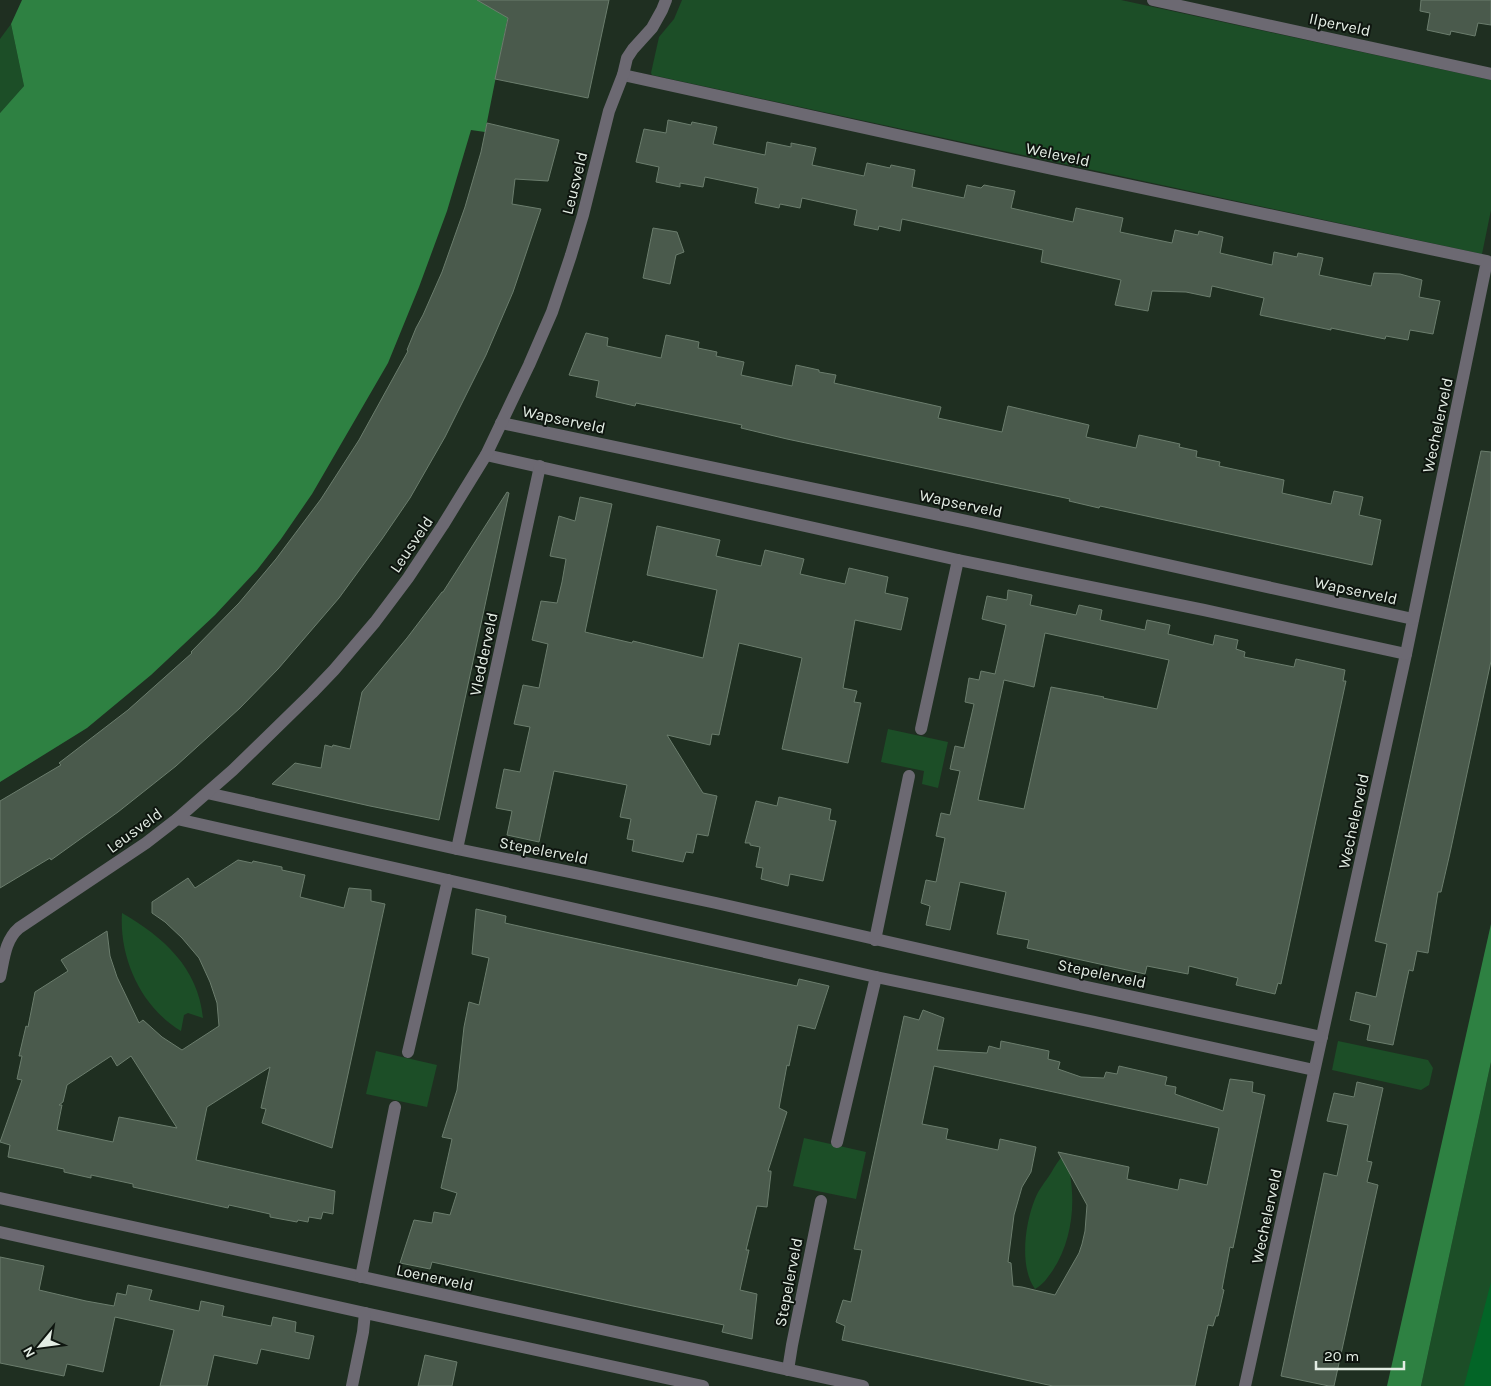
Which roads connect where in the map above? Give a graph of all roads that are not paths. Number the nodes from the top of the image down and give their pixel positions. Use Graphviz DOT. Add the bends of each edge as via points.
graph roads {
  1 [pos="666,0"];
  2 [pos="1153,0"];
  3 [pos="1491,74"];
  4 [pos="623,75"];
  5 [pos="1487,261"];
  6 [pos="501,423"];
  7 [pos="486,455"];
  8 [pos="540,466"];
  9 [pos="958,560"];
  10 [pos="1413,619"];
  11 [pos="1406,654"];
  12 [pos="921,730"];
  13 [pos="909,776"];
  14 [pos="207,793"];
  15 [pos="177,819"];
  16 [pos="457,849"];
  17 [pos="448,880"];
  18 [pos="875,940"];
  19 [pos="0,976"];
  20 [pos="876,977"];
  21 [pos="1322,1037"];
  22 [pos="408,1052"];
  23 [pos="1314,1070"];
  24 [pos="395,1107"];
  25 [pos="837,1142"];
  26 [pos="0,1198"];
  27 [pos="821,1201"];
  28 [pos="0,1232"];
  29 [pos="361,1277"];
  30 [pos="365,1313"];
  31 [pos="788,1370"];
  32 [pos="352,1386"];
  33 [pos="703,1386"];
  34 [pos="863,1386"];
  35 [pos="1245,1386"];
  1 -- 4 [label="street, Leusveld" via="652,28 630,53"];
  2 -- 3 [label="street, Ilperveld"];
  4 -- 5 [label="street, Weleveld" via="1052,170"];
  4 -- 6 [label="street, Leusveld" via="609,111 584,215 552,312"];
  5 -- 10 [label="street, Wechelerveld"];
  6 -- 7 [label="street, Leusveld"];
  6 -- 10 [label="street, Wapserveld"];
  7 -- 8 [label="street"];
  7 -- 14 [label="street, Leusveld" via="426,552 365,634 312,693"];
  8 -- 9 [label="street"];
  8 -- 16 [label="street, Vledderveld"];
  9 -- 11 [label="street"];
  9 -- 12 [label="street"];
  10 -- 11 [label="street, Wechelerveld"];
  11 -- 21 [label="street, Wechelerveld"];
  13 -- 18 [label="street"];
  14 -- 15 [label="street, Leusveld"];
  14 -- 16 [label="street, Stepelerveld"];
  15 -- 17 [label="street"];
  15 -- 19 [label="street, Leusveld" via="19,928 8,943"];
  16 -- 18 [label="street, Stepelerveld"];
  17 -- 20 [label="street"];
  17 -- 22 [label="street"];
  18 -- 21 [label="street, Stepelerveld"];
  20 -- 23 [label="street"];
  20 -- 25 [label="street"];
  21 -- 23 [label="street, Wechelerveld"];
  23 -- 35 [label="street, Wechelerveld"];
  24 -- 29 [label="street"];
  26 -- 29 [label="street, Loenerveld"];
  27 -- 31 [label="street, Stepelerveld"];
  28 -- 30 [label="street"];
  29 -- 31 [label="street, Loenerveld"];
  30 -- 32 [label="street"];
  30 -- 33 [label="street"];
  31 -- 34 [label="street, Loenerveld"];
}
